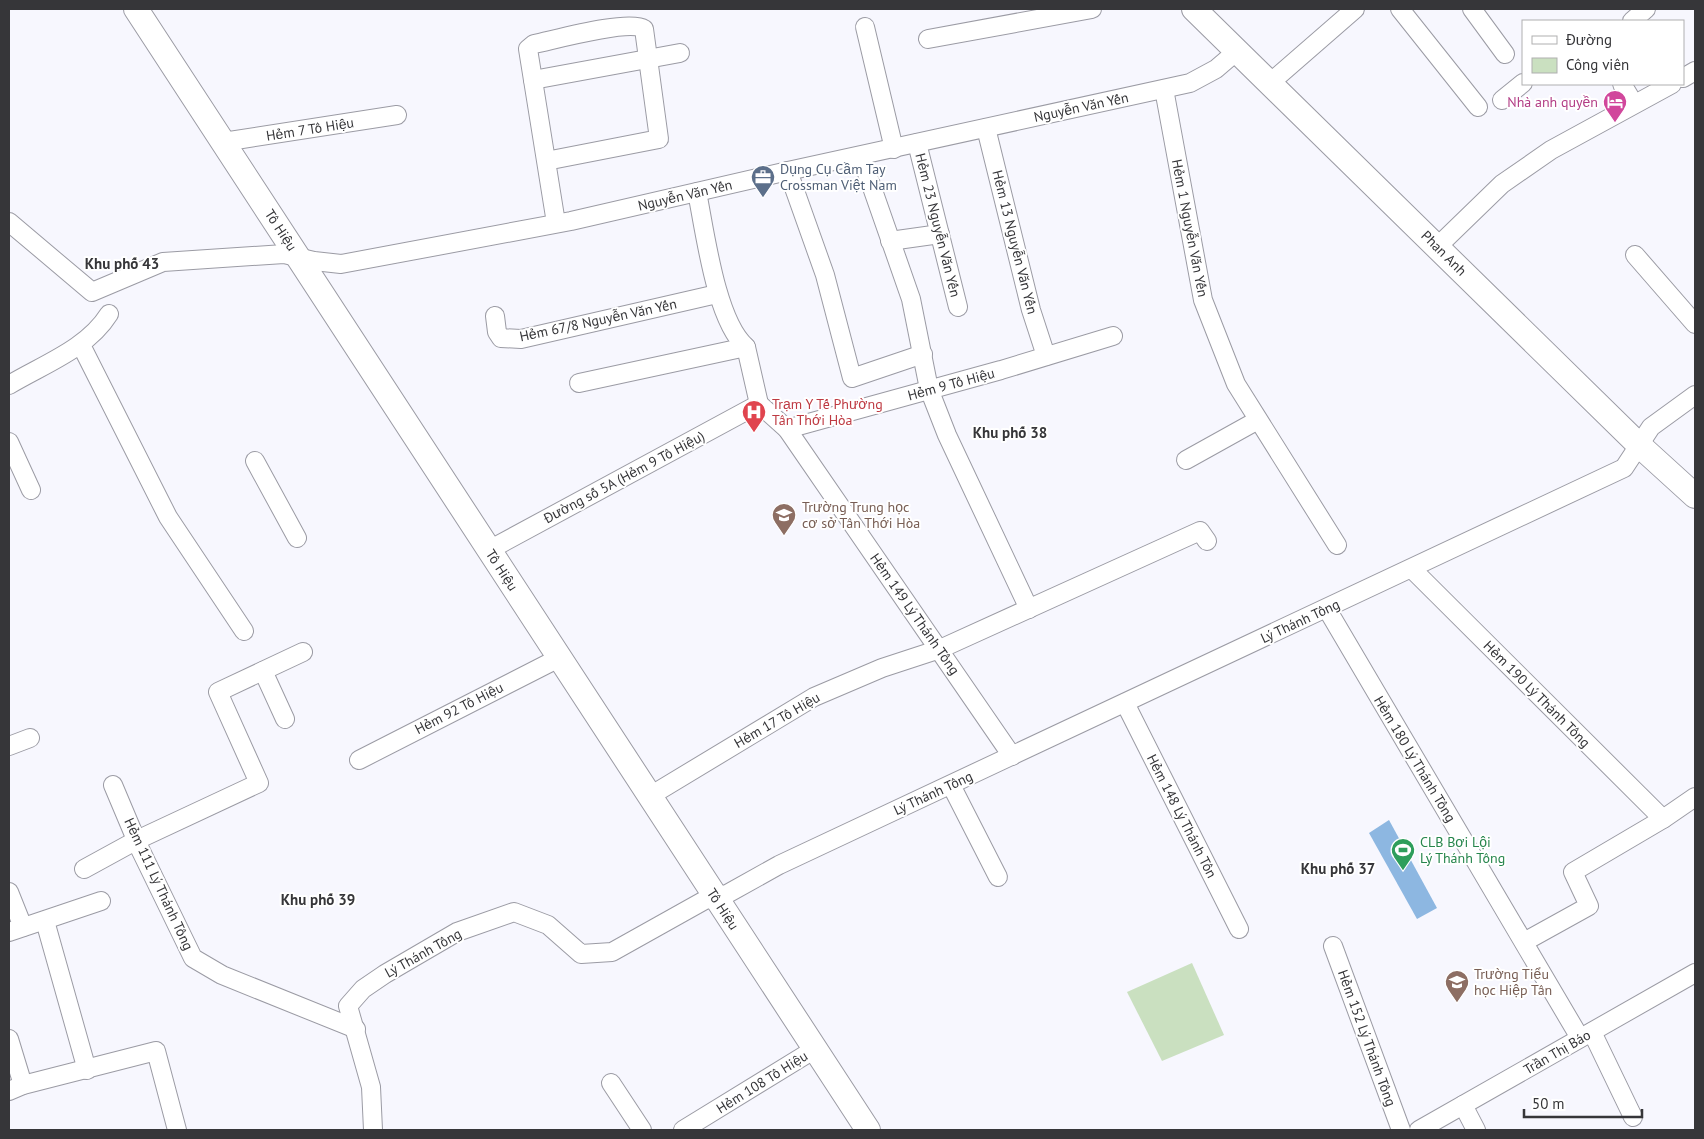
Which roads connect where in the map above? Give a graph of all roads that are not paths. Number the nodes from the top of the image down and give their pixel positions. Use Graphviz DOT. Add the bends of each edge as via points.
graph roads {
  1 [pos="136,9"];
  2 [pos="1092,9"];
  3 [pos="1194,9"];
  4 [pos="1355,9"];
  5 [pos="1400,9"];
  6 [pos="1472,9"];
  7 [pos="1646,9"];
  8 [pos="1633,20"];
  9 [pos="865,27"];
  10 [pos="928,38"];
  11 [pos="1236,51"];
  12 [pos="680,54"];
  13 [pos="1505,54"];
  14 [pos="648,59"];
  15 [pos="1695,71"];
  16 [pos="1684,77"];
  17 [pos="533,80"];
  18 [pos="1270,83"];
  19 [pos="1522,84"];
  20 [pos="1623,85"];
  21 [pos="1670,85"];
  22 [pos="1164,90"];
  23 [pos="1502,100"];
  24 [pos="1634,104"];
  25 [pos="1478,107"];
  26 [pos="397,116"];
  27 [pos="986,128"];
  28 [pos="223,142"];
  29 [pos="917,143"];
  30 [pos="894,149"];
  31 [pos="861,156"];
  32 [pos="546,161"];
  33 [pos="788,171"];
  34 [pos="697,192"];
  35 [pos="9,222"];
  36 [pos="556,223"];
  37 [pos="940,234"];
  38 [pos="890,241"];
  39 [pos="1437,247"];
  40 [pos="1635,254"];
  41 [pos="299,258"];
  42 [pos="717,294"];
  43 [pos="958,307"];
  44 [pos="110,314"];
  45 [pos="494,316"];
  46 [pos="1695,324"];
  47 [pos="1113,336"];
  48 [pos="81,345"];
  49 [pos="746,347"];
  50 [pos="923,354"];
  51 [pos="1046,356"];
  52 [pos="579,383"];
  53 [pos="9,385"];
  54 [pos="929,389"];
  55 [pos="1695,395"];
  56 [pos="759,404"];
  57 [pos="1258,420"];
  58 [pos="787,429"];
  59 [pos="9,442"];
  60 [pos="1640,446"];
  61 [pos="1186,460"];
  62 [pos="255,461"];
  63 [pos="31,490"];
  64 [pos="1695,496"];
  65 [pos="297,538"];
  66 [pos="1207,541"];
  67 [pos="1337,544"];
  68 [pos="489,550"];
  69 [pos="1412,569"];
  70 [pos="1029,609"];
  71 [pos="1326,609"];
  72 [pos="244,631"];
  73 [pos="940,649"];
  74 [pos="303,652"];
  75 [pos="560,658"];
  76 [pos="264,671"];
  77 [pos="1125,703"];
  78 [pos="285,719"];
  79 [pos="30,738"];
  80 [pos="9,746"];
  81 [pos="1012,756"];
  82 [pos="359,760"];
  83 [pos="113,784"];
  84 [pos="951,785"];
  85 [pos="650,796"];
  86 [pos="1695,797"];
  87 [pos="1663,819"];
  88 [pos="137,840"];
  89 [pos="84,869"];
  90 [pos="998,877"];
  91 [pos="9,892"];
  92 [pos="716,897"];
  93 [pos="101,902"];
  94 [pos="45,921"];
  95 [pos="1239,929"];
  96 [pos="16,930"];
  97 [pos="1524,942"];
  98 [pos="1333,946"];
  99 [pos="1695,973"];
  100 [pos="356,1029"];
  101 [pos="1586,1035"];
  102 [pos="9,1039"];
  103 [pos="815,1049"];
  104 [pos="87,1070"];
  105 [pos="611,1083"];
  106 [pos="16,1088"];
  107 [pos="1463,1105"];
  108 [pos="1633,1117"];
  109 [pos="177,1130"];
  110 [pos="373,1130"];
  111 [pos="642,1130"];
  112 [pos="683,1130"];
  113 [pos="868,1130"];
  114 [pos="1401,1130"];
  115 [pos="1419,1130"];
  116 [pos="1476,1130"];
  1 -- 28 [label="street, Tô Hiệu"];
  2 -- 10 [label="street"];
  3 -- 11 [label="street, Phan Anh"];
  4 -- 18 [label="street"];
  5 -- 25 [label="street"];
  6 -- 13 [label="street"];
  7 -- 8 [label="street"];
  9 -- 30 [label="street"];
  11 -- 18 [label="street, Phan Anh"];
  11 -- 22 [label="street, Nguyễn Văn Yến" via="1204,77"];
  12 -- 14 [label="street"];
  14 -- 17 [label="street"];
  14 -- 17 [label="street" via="644,29 640,26 588,32 530,46"];
  14 -- 32 [label="street" via="659,139"];
  15 -- 16 [label="street"];
  17 -- 32 [label="street"];
  18 -- 39 [label="street, Phan Anh"];
  19 -- 23 [label="street"];
  20 -- 24 [label="street"];
  21 -- 24 [label="street"];
  22 -- 27 [label="street, Nguyễn Văn Yến"];
  22 -- 57 [label="street, Hẻm 1 Nguyễn Văn Yến" via="1203,300 1236,384"];
  24 -- 39 [label="street" via="1551,150 1502,184"];
  26 -- 28 [label="street, Hẻm 7 Tô Hiệu"];
  27 -- 29 [label="street, Nguyễn Văn Yến"];
  27 -- 51 [label="street, Hẻm 13 Nguyễn Văn Yến" via="1031,310"];
  28 -- 41 [label="street, Tô Hiệu"];
  29 -- 30 [label="street, Nguyễn Văn Yến"];
  29 -- 37 [label="street, Hẻm 23 Nguyễn Văn Yến"];
  30 -- 31 [label="street, Nguyễn Văn Yến"];
  31 -- 33 [label="street, Nguyễn Văn Yến"];
  31 -- 38 [label="street"];
  32 -- 36 [label="street"];
  33 -- 34 [label="street, Nguyễn Văn Yến"];
  33 -- 50 [label="street" via="825,275 852,378"];
  34 -- 36 [label="street, Nguyễn Văn Yến"];
  34 -- 42 [label="street"];
  35 -- 41 [label="street, Nguyễn Văn Yến" via="92,292 163,262 284,254"];
  36 -- 41 [label="street, Nguyễn Văn Yến" via="341,264"];
  37 -- 38 [label="street"];
  37 -- 43 [label="street, Hẻm 23 Nguyễn Văn Yến"];
  38 -- 50 [label="street" via="911,299"];
  39 -- 60 [label="street, Phan Anh"];
  40 -- 46 [label="street"];
  41 -- 68 [label="street, Tô Hiệu"];
  42 -- 45 [label="street, Hẻm 67/8 Nguyễn Văn Yến" via="521,339 501,338"];
  42 -- 49 [label="street" via="739,341"];
  44 -- 48 [label="street"];
  47 -- 51 [label="street, Hẻm 9 Tô Hiệu"];
  48 -- 53 [label="street"];
  48 -- 72 [label="street" via="168,517"];
  49 -- 52 [label="street"];
  49 -- 56 [label="street"];
  50 -- 54 [label="street"];
  51 -- 54 [label="street, Hẻm 9 Tô Hiệu"];
  54 -- 58 [label="street, Hẻm 9 Tô Hiệu"];
  54 -- 70 [label="street" via="947,435"];
  55 -- 60 [label="street, Lý Thánh Tông" via="1651,427"];
  56 -- 58 [label="street, Hẻm 149 Lý Thánh Tông"];
  56 -- 68 [label="street, Đường số 5A (Hẻm 9 Tô Hiệu)"];
  57 -- 61 [label="street"];
  57 -- 67 [label="street, Hẻm 1 Nguyễn Văn Yến"];
  58 -- 73 [label="street, Hẻm 149 Lý Thánh Tông"];
  59 -- 63 [label="street"];
  60 -- 64 [label="street, Phan Anh"];
  60 -- 69 [label="street, Lý Thánh Tông" via="1624,468"];
  62 -- 65 [label="street"];
  66 -- 70 [label="street, Hẻm 17 Tô Hiệu" via="1200,531"];
  68 -- 75 [label="street, Tô Hiệu"];
  69 -- 71 [label="street, Lý Thánh Tông"];
  69 -- 87 [label="street, Hẻm 190 Lý Thánh Tông"];
  70 -- 73 [label="street, Hẻm 17 Tô Hiệu"];
  71 -- 77 [label="street, Lý Thánh Tông"];
  71 -- 97 [label="street, Hẻm 180 Lý Thánh Tông"];
  73 -- 81 [label="street, Hẻm 149 Lý Thánh Tông"];
  73 -- 85 [label="street, Hẻm 17 Tô Hiệu" via="882,668 814,697"];
  74 -- 76 [label="street"];
  75 -- 82 [label="street, Hẻm 92 Tô Hiệu"];
  75 -- 85 [label="street, Tô Hiệu"];
  76 -- 78 [label="street"];
  76 -- 88 [label="street" via="218,692 259,783"];
  77 -- 81 [label="street, Lý Thánh Tông"];
  77 -- 95 [label="street, Hẻm 148 Lý Thánh Tôn"];
  79 -- 80 [label="street"];
  81 -- 84 [label="street, Lý Thánh Tông"];
  83 -- 88 [label="street, Hẻm 111 Lý Thánh Tông"];
  84 -- 90 [label="street"];
  84 -- 92 [label="street, Lý Thánh Tông"];
  85 -- 92 [label="street, Tô Hiệu"];
  86 -- 87 [label="street"];
  87 -- 97 [label="street" via="1573,872 1589,906"];
  88 -- 89 [label="street"];
  88 -- 100 [label="street, Hẻm 111 Lý Thánh Tông" via="193,958 222,975"];
  91 -- 96 [label="street"];
  92 -- 100 [label="street, Lý Thánh Tông" via="612,952 581,954 548,925 514,912 458,932 363,989 348,1006"];
  92 -- 103 [label="street, Tô Hiệu"];
  93 -- 94 [label="street"];
  94 -- 96 [label="street"];
  94 -- 104 [label="street"];
  97 -- 101 [label="street, Hẻm 180 Lý Thánh Tông"];
  98 -- 114 [label="street, Hẻm 152 Lý Thánh Tông"];
  99 -- 101 [label="street, Trần Thị Báo"];
  100 -- 110 [label="street, Lý Thánh Tông" via="371,1087"];
  101 -- 107 [label="street, Trần Thị Báo"];
  101 -- 108 [label="street, Hẻm 180 Lý Thánh Tông"];
  102 -- 106 [label="street"];
  103 -- 112 [label="street, Hẻm 108 Tô Hiệu"];
  103 -- 113 [label="street, Tô Hiệu"];
  104 -- 106 [label="street"];
  104 -- 109 [label="street" via="156,1051"];
  105 -- 111 [label="street"];
  107 -- 115 [label="street, Trần Thị Báo"];
  107 -- 116 [label="street"];
}
